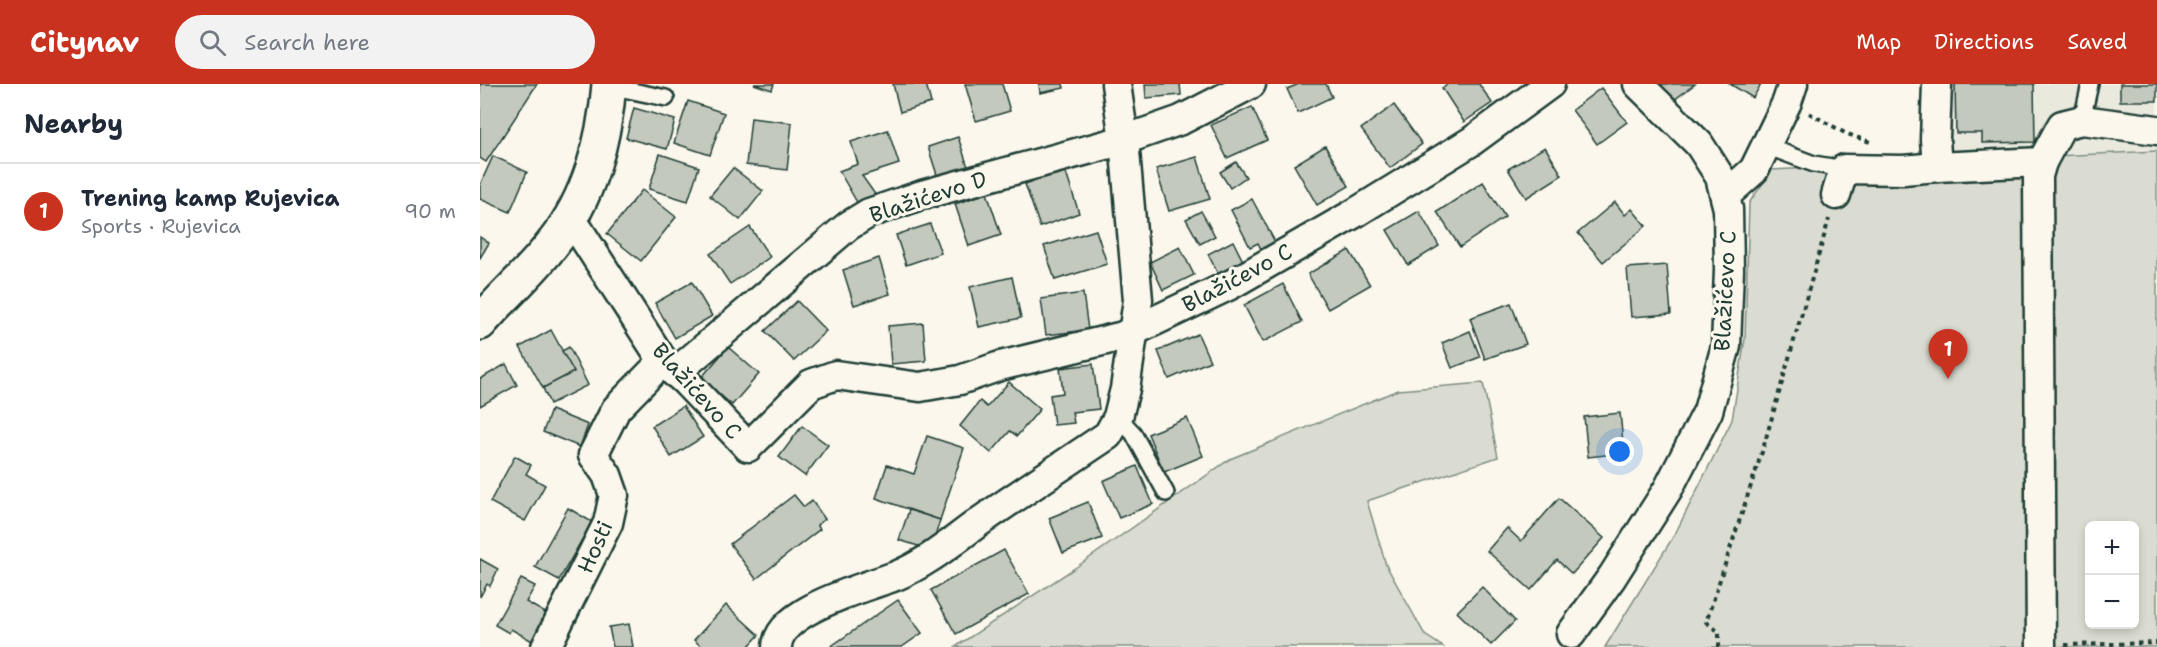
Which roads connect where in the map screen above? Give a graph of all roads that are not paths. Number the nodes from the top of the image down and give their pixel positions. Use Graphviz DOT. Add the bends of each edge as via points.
graph roads {
  1 [pos="1116,84"];
  2 [pos="1251,84"];
  3 [pos="1550,84"];
  4 [pos="1638,84"];
  5 [pos="1937,84"];
  6 [pos="2090,84"];
  7 [pos="609,85"];
  8 [pos="1790,93"];
  9 [pos="666,98"];
  10 [pos="2082,120"];
  11 [pos="2157,130"];
  12 [pos="1124,141"];
  13 [pos="1766,146"];
  14 [pos="2042,162"];
  15 [pos="1937,167"];
  16 [pos="1840,182"];
  17 [pos="1725,196"];
  18 [pos="571,218"];
  19 [pos="480,322"];
  20 [pos="1133,330"];
  21 [pos="669,367"];
  22 [pos="1118,417"];
  23 [pos="1166,493"];
  24 [pos="1571,634"];
  25 [pos="2041,646"];
  26 [pos="546,647"];
  27 [pos="777,647"];
  1 -- 12 [label="street"];
  2 -- 12 [label="street, Blažićevo D" via="1181,120"];
  3 -- 20 [label="street, Blažićevo C" via="1472,141 1356,213 1232,284"];
  4 -- 17 [label="street, Blažićevo C" via="1700,144 1720,177"];
  5 -- 15 [label="street"];
  6 -- 10 [label="lane"];
  7 -- 9 [label="lane"];
  7 -- 18 [label="street" via="595,159"];
  8 -- 13 [label="street"];
  10 -- 11 [label="street"];
  10 -- 14 [label="street" via="2062,125"];
  12 -- 20 [label="street" via="1138,300"];
  12 -- 21 [label="street, Blažićevo D" via="869,213"];
  13 -- 16 [label="lane" via="1814,164"];
  13 -- 17 [label="street" via="1754,170"];
  14 -- 15 [label="street"];
  14 -- 25 [label="street" via="2038,176"];
  15 -- 16 [label="street"];
  17 -- 24 [label="street, Blažićevo C" via="1729,270 1726,346 1708,411 1668,489"];
  18 -- 19 [label="street" via="533,268"];
  18 -- 21 [label="street, Blažićevo C"];
  20 -- 21 [label="street, Blažićevo C" via="960,380 920,387 836,375 811,384 748,447"];
  20 -- 22 [label="street"];
  21 -- 26 [label="street, Hosti" via="616,409 593,455 607,475 614,495 608,523"];
  22 -- 23 [label="lane" via="1133,433"];
  22 -- 27 [label="street" via="1108,435 927,560 811,609 785,627"];
}
